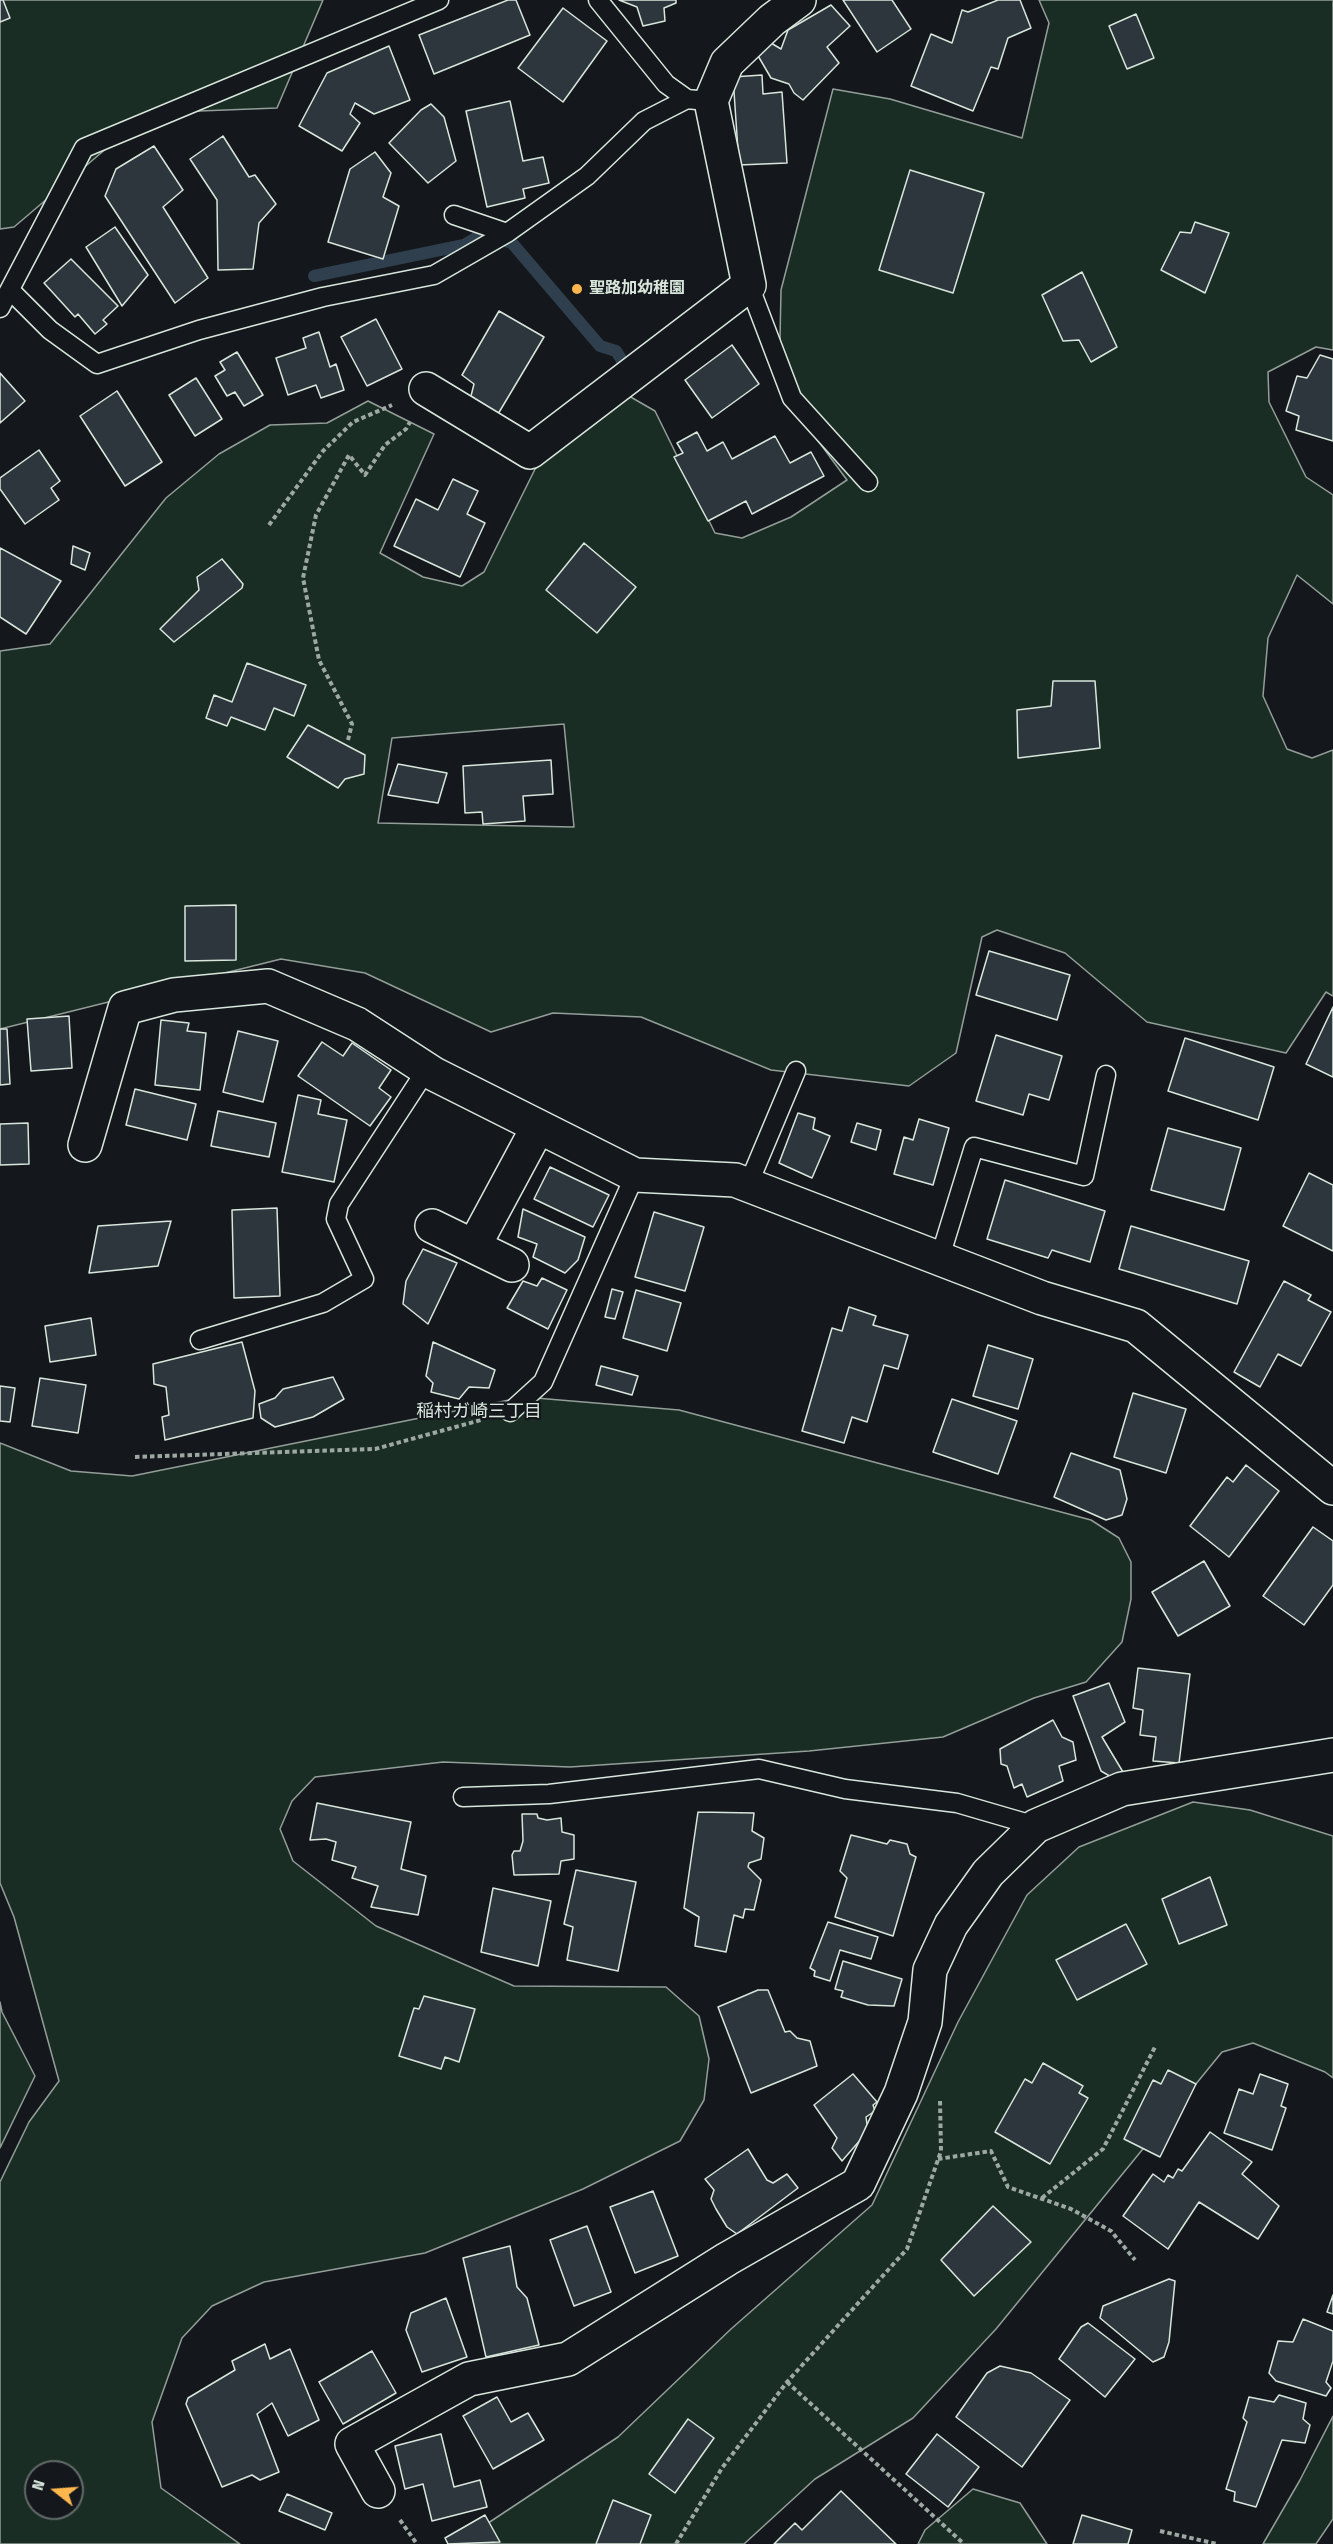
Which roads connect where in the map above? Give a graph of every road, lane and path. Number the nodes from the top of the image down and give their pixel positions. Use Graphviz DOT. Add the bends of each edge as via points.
graph roads {
  1 [pos="439,0"];
  2 [pos="598,0"];
  3 [pos="800,0"];
  4 [pos="699,100"];
  5 [pos="454,215"];
  6 [pos="500,238"];
  7 [pos="749,285"];
  8 [pos="10,290"];
  9 [pos="0,308"];
  10 [pos="426,389"];
  11 [pos="868,482"];
  12 [pos="268,525"];
  13 [pos="348,740"];
  14 [pos="427,1069"];
  15 [pos="796,1071"];
  16 [pos="1106,1075"];
  17 [pos="538,1127"];
  18 [pos="85,1144"];
  19 [pos="635,1175"];
  20 [pos="748,1185"];
  21 [pos="432,1226"];
  22 [pos="474,1246"];
  23 [pos="940,1257"];
  24 [pos="512,1265"];
  25 [pos="200,1340"];
  26 [pos="510,1412"];
  27 [pos="135,1457"];
  28 [pos="1328,1475"];
  29 [pos="1333,1755"];
  30 [pos="463,1797"];
  31 [pos="1036,1826"];
  32 [pos="1156,2045"];
  33 [pos="940,2091"];
  34 [pos="938,2159"];
  35 [pos="1041,2199"];
  36 [pos="1135,2260"];
  37 [pos="787,2382"];
  38 [pos="378,2491"];
  39 [pos="1160,2531"];
  40 [pos="676,2544"];
  41 [pos="964,2544"];
  42 [pos="1217,2544"];
  1 -- 8 [label="lane" via="84,148"];
  2 -- 4 [label="lane" via="666,84"];
  3 -- 4 [label="street" via="772,20 727,63"];
  4 -- 6 [label="lane" via="645,121 587,176"];
  4 -- 7 [label="street"];
  5 -- 6 [label="lane"];
  6 -- 8 [label="lane" via="434,275 323,297 199,330 98,364 50,330"];
  7 -- 10 [label="street" via="530,452"];
  7 -- 11 [label="lane" via="792,398"];
  8 -- 9 [label="lane"];
  10 -- 12 [label="path" via="353,422 323,451"];
  10 -- 13 [label="path" via="406,429 385,445 365,475 349,455 316,515 303,578 319,660 352,724"];
  14 -- 17 [label="street"];
  14 -- 18 [label="street" via="357,1024 268,986 174,995 125,1008"];
  14 -- 25 [label="lane" via="339,1204 336,1219 364,1279 322,1303"];
  15 -- 20 [label="lane"];
  16 -- 23 [label="lane" via="1084,1176 974,1147"];
  17 -- 19 [label="street"];
  17 -- 22 [label="street"];
  19 -- 20 [label="street" via="735,1180"];
  19 -- 26 [label="lane" via="543,1382"];
  20 -- 23 [label="street"];
  21 -- 22 [label="street"];
  22 -- 24 [label="street"];
  23 -- 28 [label="street" via="1042,1298 1136,1326"];
  26 -- 27 [label="path" via="375,1449"];
  29 -- 31 [label="street" via="1122,1789"];
  30 -- 31 [label="lane" via="549,1794 759,1769 845,1789 957,1803"];
  31 -- 38 [label="street" via="988,1873 951,1925 930,1970 925,2022 901,2093 858,2184 727,2259 568,2359 469,2379 352,2444"];
  32 -- 35 [label="path" via="1104,2149"];
  33 -- 34 [label="path"];
  34 -- 35 [label="path" via="991,2151 1008,2187"];
  34 -- 37 [label="path" via="907,2249"];
  35 -- 36 [label="path" via="1071,2209 1111,2231"];
  37 -- 40 [label="path" via="722,2468"];
  37 -- 41 [label="path"];
  39 -- 42 [label="path"];
}
